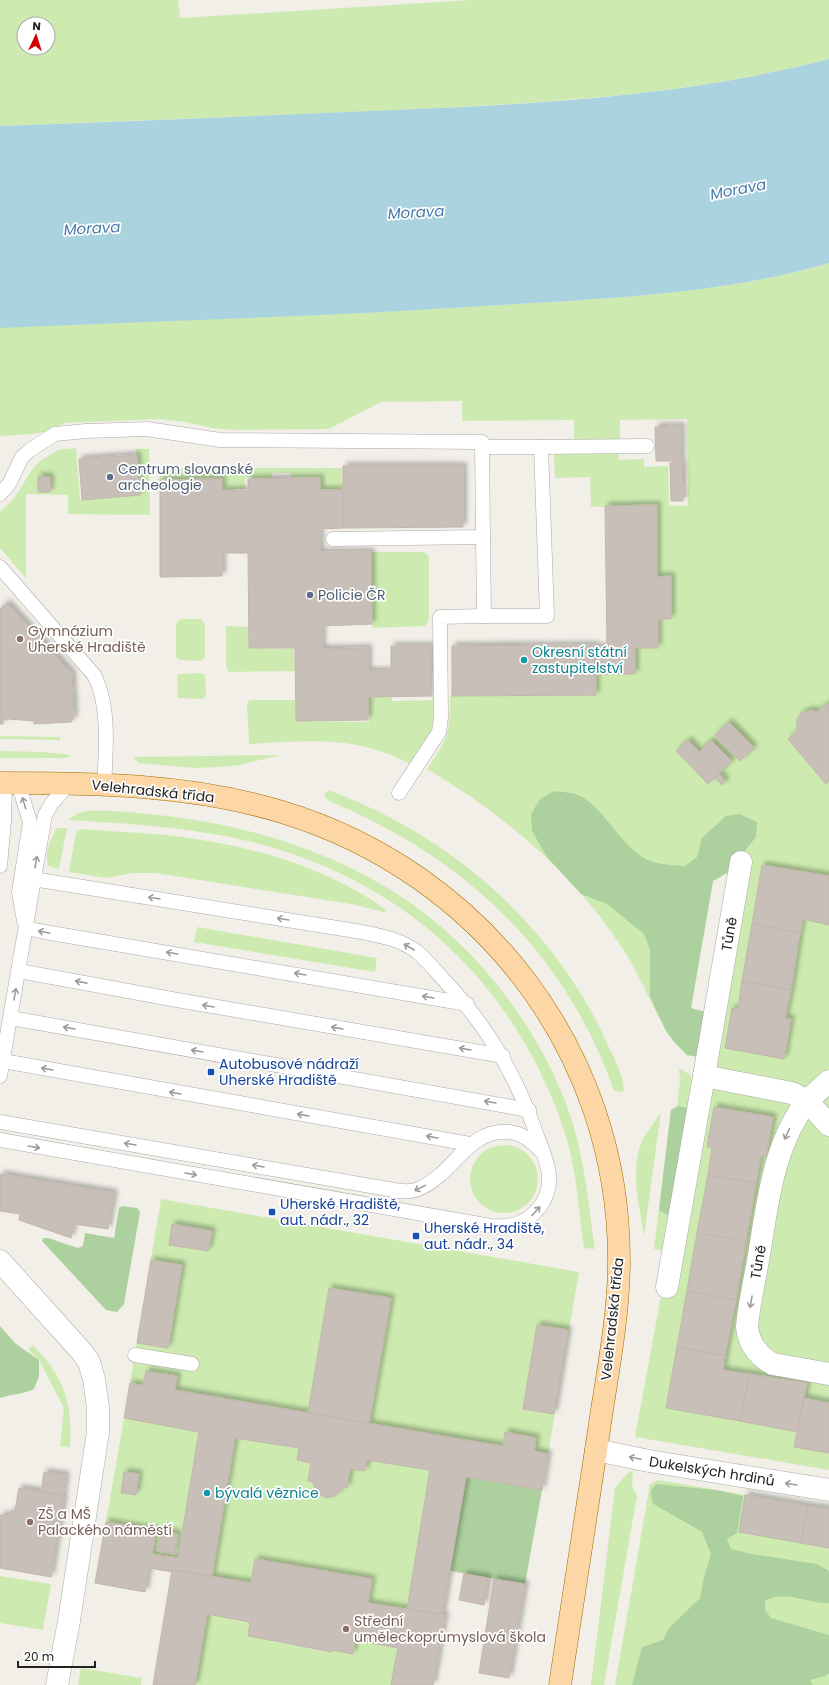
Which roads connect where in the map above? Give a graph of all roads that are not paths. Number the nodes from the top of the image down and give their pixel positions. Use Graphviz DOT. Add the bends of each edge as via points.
graph roads {
  1 [pos="647,446"];
  2 [pos="482,447"];
  3 [pos="541,447"];
  4 [pos="0,494"];
  5 [pos="483,537"];
  6 [pos="333,539"];
  7 [pos="0,567"];
  8 [pos="484,616"];
  9 [pos="8,783"];
  10 [pos="69,784"];
  11 [pos="104,785"];
  12 [pos="399,793"];
  13 [pos="741,862"];
  14 [pos="0,866"];
  15 [pos="33,879"];
  16 [pos="26,928"];
  17 [pos="19,971"];
  18 [pos="467,1004"];
  19 [pos="11,1018"];
  20 [pos="503,1056"];
  21 [pos="3,1061"];
  22 [pos="0,1076"];
  23 [pos="704,1076"];
  24 [pos="829,1081"];
  25 [pos="807,1101"];
  26 [pos="529,1110"];
  27 [pos="3,1121"];
  28 [pos="829,1125"];
  29 [pos="0,1140"];
  30 [pos="470,1144"];
  31 [pos="543,1154"];
  32 [pos="0,1261"];
  33 [pos="667,1287"];
  34 [pos="135,1355"];
  35 [pos="192,1364"];
  36 [pos="829,1374"];
  37 [pos="596,1450"];
  38 [pos="829,1490"];
  39 [pos="57,1685"];
  40 [pos="560,1685"];
  1 -- 3 [label="lane"];
  2 -- 3 [label="lane"];
  2 -- 4 [label="lane" via="482,442 220,440 147,429 55,434 22,457 10,484"];
  2 -- 5 [label="lane"];
  3 -- 8 [label="lane" via="547,616"];
  5 -- 6 [label="lane"];
  5 -- 8 [label="lane"];
  7 -- 11 [label="lane" via="94,674 104,717"];
  8 -- 12 [label="lane" via="440,617 439,732"];
  9 -- 10 [label="main road, Velehradská třída"];
  9 -- 14 [label="lane"];
  16 -- 9 [label="lane, one-way" via="19,892 30,822"];
  10 -- 11 [label="main road, Velehradská třída"];
  15 -- 10 [label="lane, one-way" via="45,815"];
  11 -- 37 [label="main road, Velehradská třída" via="171,790 225,798 280,811 351,839 389,858 454,903 520,972 544,1006 578,1068 602,1137 612,1189 618,1238 618,1295"];
  13 -- 23 [label="street, Tůně"];
  15 -- 16 [label="lane"];
  18 -- 15 [label="lane, one-way" via="416,951 390,938"];
  16 -- 17 [label="lane"];
  18 -- 16 [label="lane, one-way"];
  19 -- 17 [label="lane, one-way"];
  20 -- 17 [label="lane, one-way"];
  18 -- 20 [label="lane"];
  19 -- 21 [label="lane"];
  26 -- 19 [label="lane, one-way"];
  20 -- 26 [label="lane"];
  21 -- 22 [label="lane"];
  30 -- 21 [label="lane, one-way"];
  23 -- 25 [label="street" via="792,1093"];
  23 -- 33 [label="street, Tůně"];
  24 -- 25 [label="street, Tůně"];
  25 -- 28 [label="street"];
  25 -- 36 [label="street, Tůně, one-way" via="783,1143 772,1178 748,1327 753,1347 773,1364"];
  26 -- 31 [label="lane"];
  30 -- 27 [label="lane, one-way" via="451,1165 422,1188 400,1191"];
  29 -- 31 [label="lane, one-way" via="491,1226 512,1226 536,1212 546,1197 549,1184"];
  30 -- 31 [label="lane" via="487,1134 511,1132 530,1141"];
  32 -- 39 [label="street" via="82,1352 89,1362 97,1395 98,1432"];
  34 -- 35 [label="lane"];
  38 -- 37 [label="street, Dukelských hrdinů, one-way"];
  37 -- 40 [label="main road, Velehradská třída"];
}
